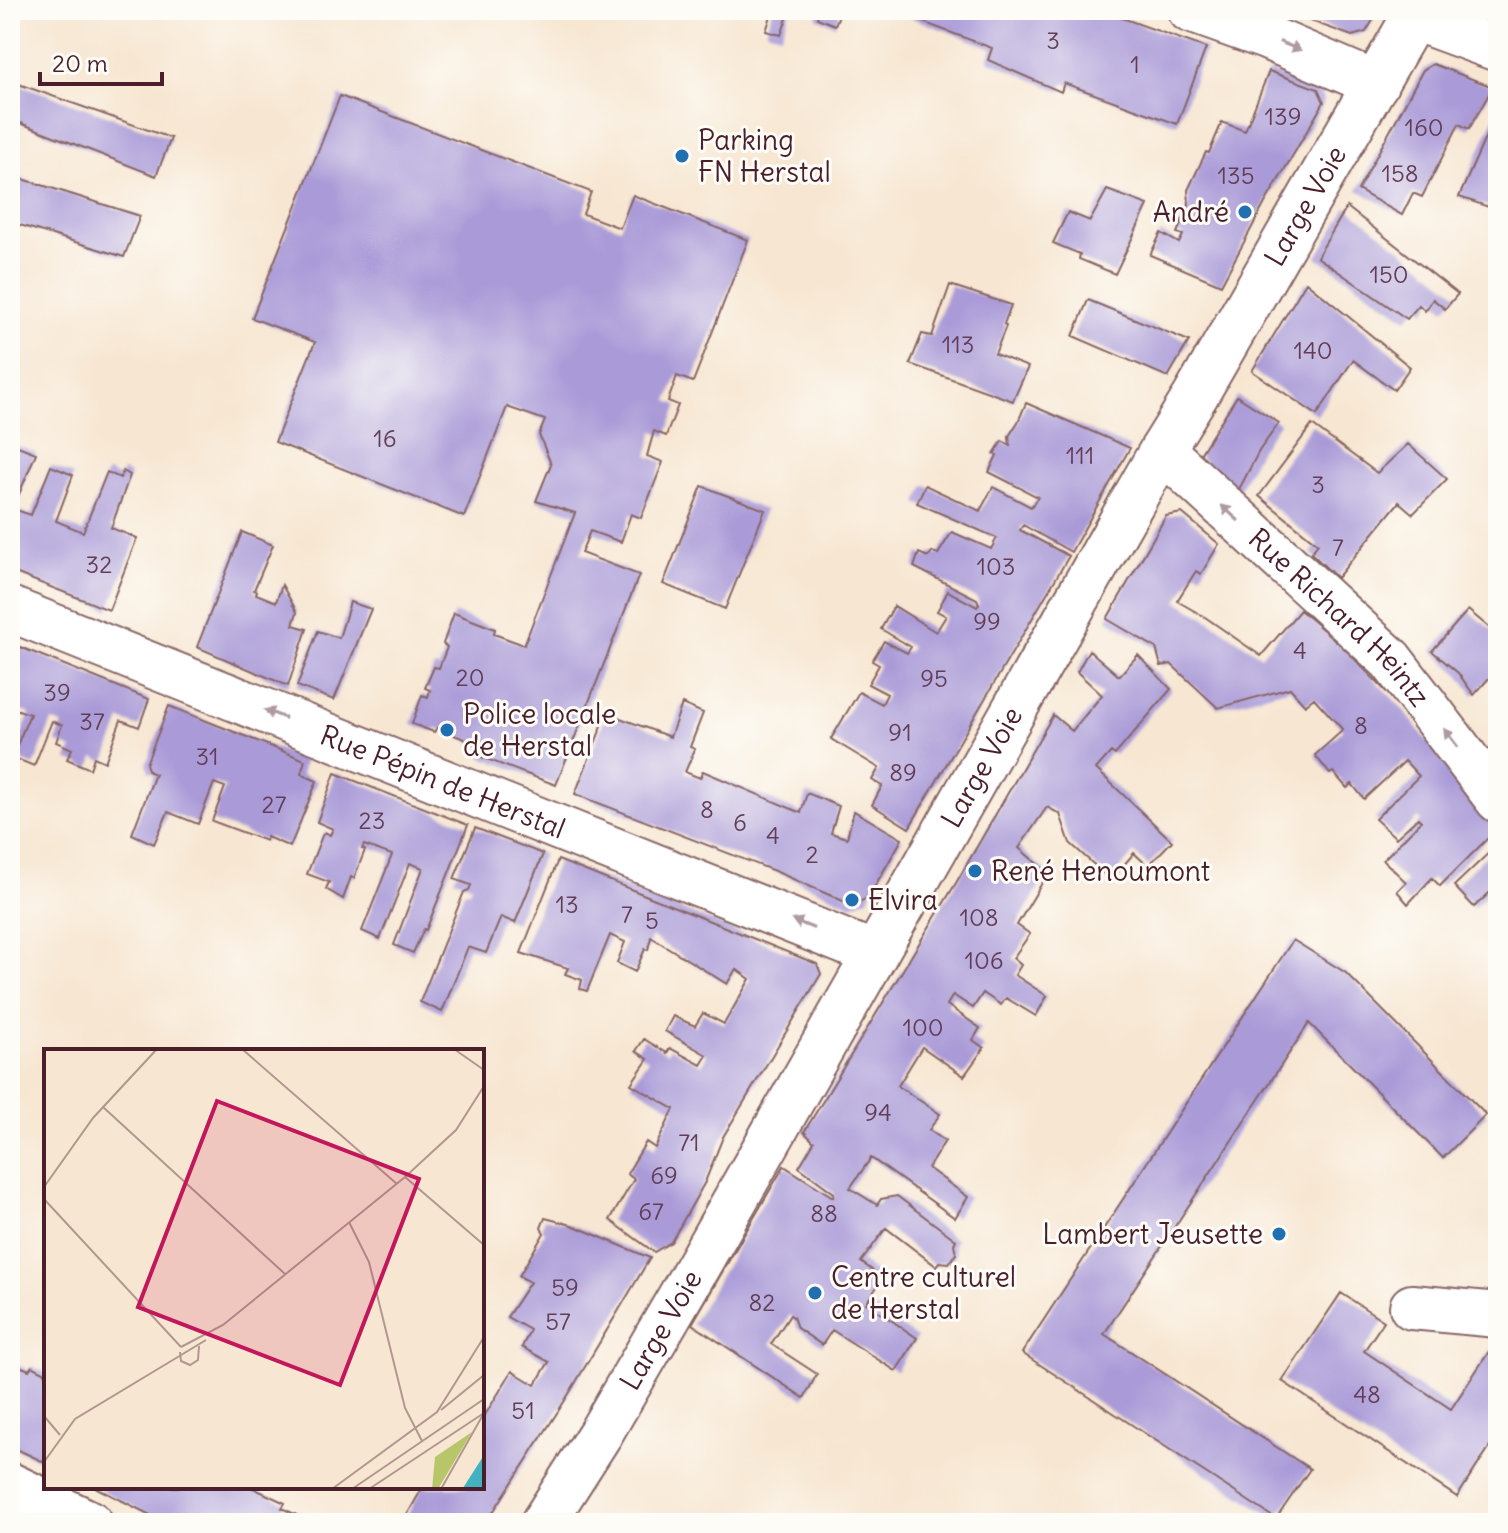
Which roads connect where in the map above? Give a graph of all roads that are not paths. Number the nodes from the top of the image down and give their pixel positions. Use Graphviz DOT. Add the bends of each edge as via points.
graph roads {
  1 [pos="1190,10"];
  2 [pos="1416,14"];
  3 [pos="1498,49"];
  4 [pos="1376,84"];
  5 [pos="1162,450"];
  6 [pos="10,609"];
  7 [pos="1498,800"];
  8 [pos="875,954"];
  9 [pos="1412,1307"];
  10 [pos="1498,1315"];
  11 [pos="10,1485"];
  12 [pos="90,1523"];
  13 [pos="543,1523"];
  1 -- 4 [label="street, one-way"];
  2 -- 3 [label="street"];
  2 -- 4 [label="street, Large Voie"];
  4 -- 5 [label="street, Large Voie"];
  7 -- 5 [label="street, Rue Richard Heintz, one-way" via="1391,660"];
  5 -- 8 [label="street, Large Voie"];
  8 -- 6 [label="street, Rue Pépin de Herstal, one-way"];
  8 -- 13 [label="street, Large Voie" via="600,1434"];
  9 -- 10 [label="street"];
  11 -- 12 [label="street"];
}
